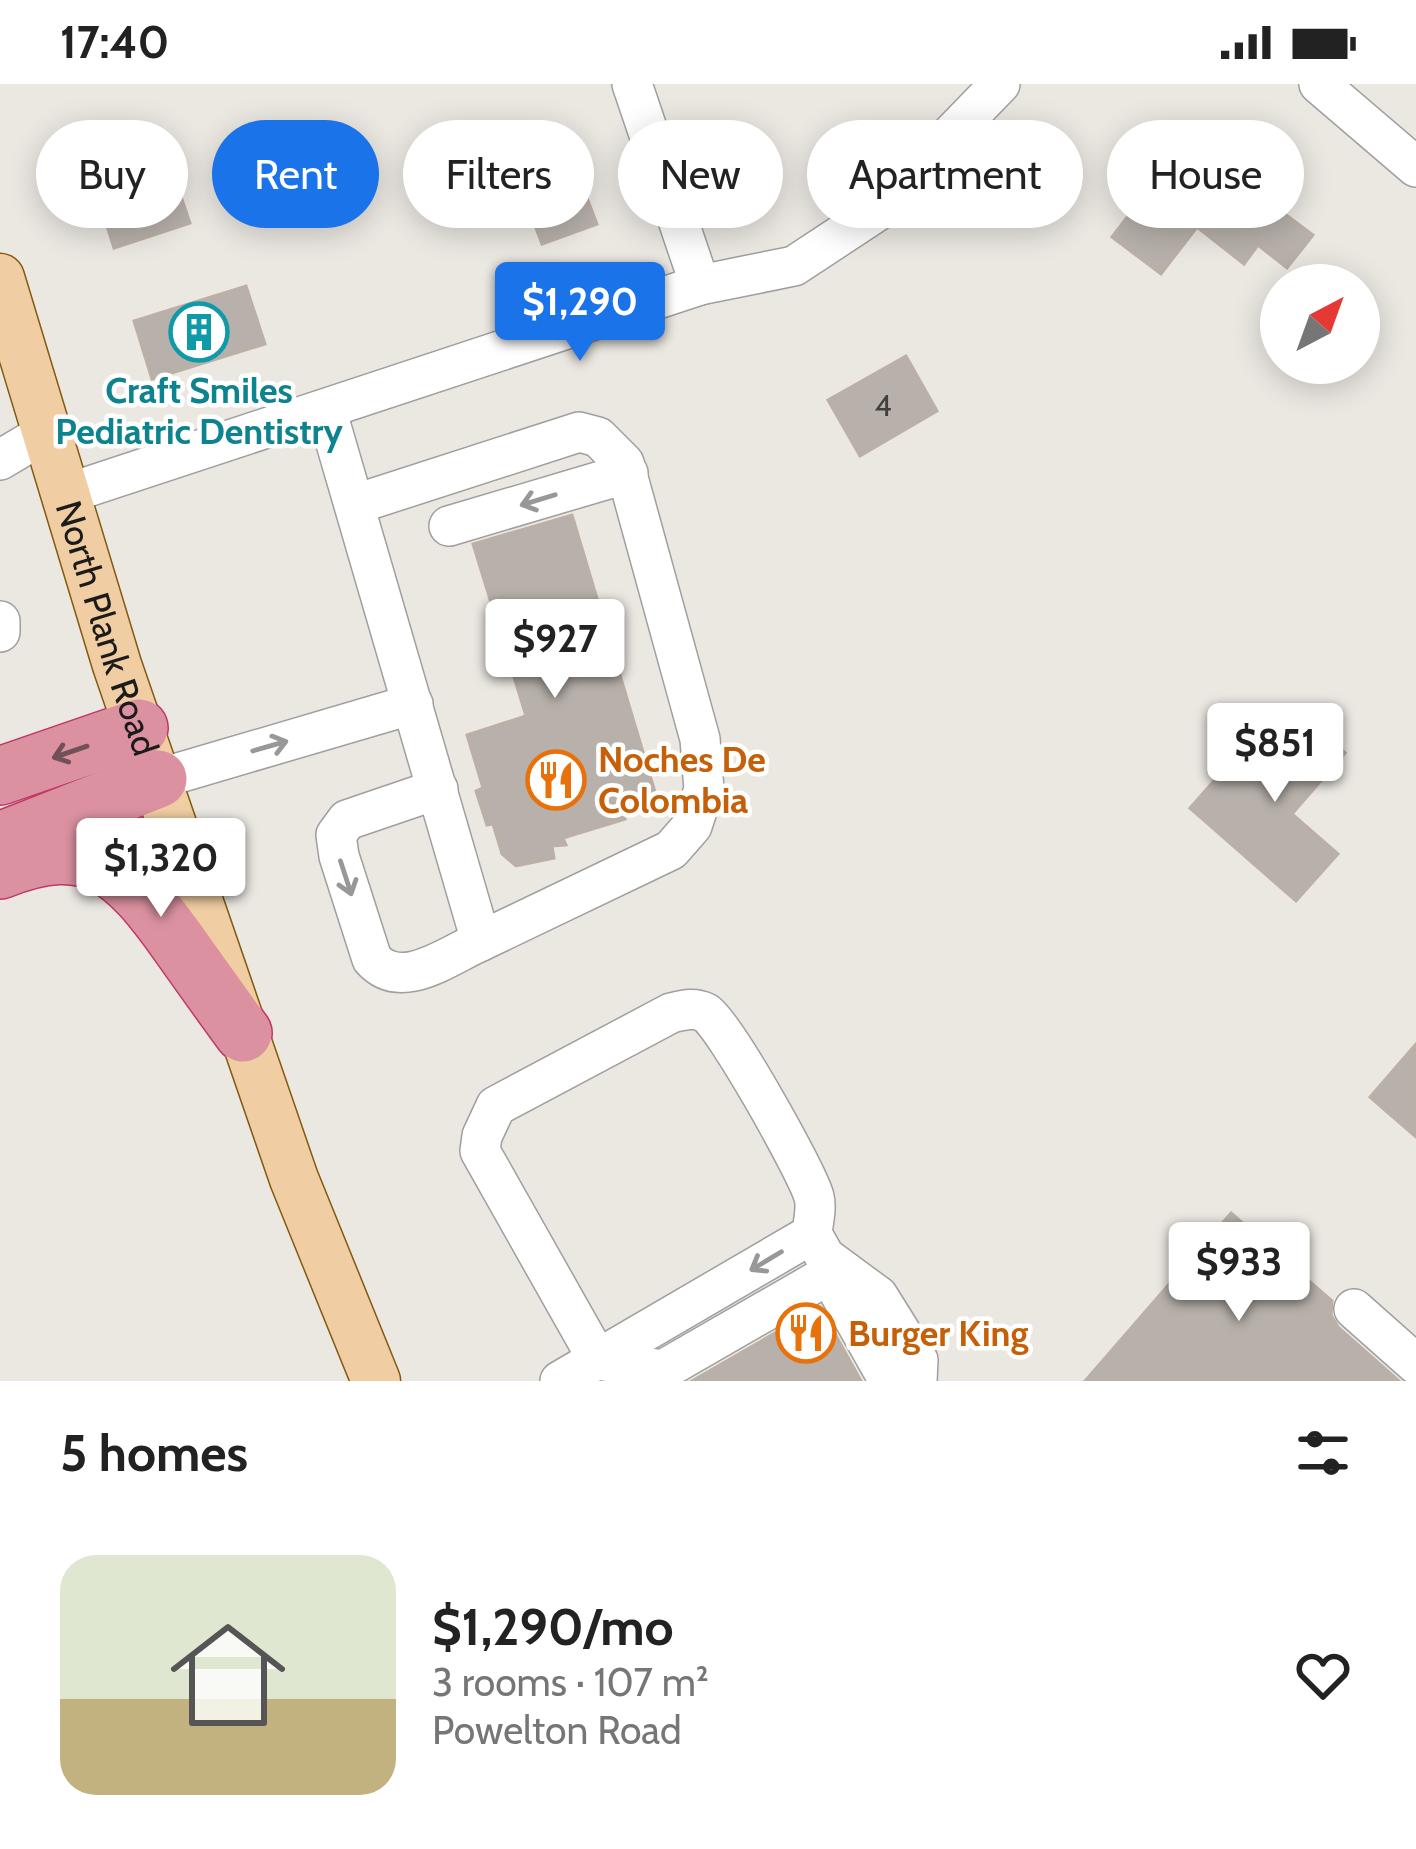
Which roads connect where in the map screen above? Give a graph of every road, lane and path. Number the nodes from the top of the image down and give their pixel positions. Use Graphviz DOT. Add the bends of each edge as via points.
graph roads {
  1 [pos="632,84"];
  2 [pos="1000,84"];
  3 [pos="1319,84"];
  4 [pos="1416,167"];
  5 [pos="0,278"];
  6 [pos="700,285"];
  7 [pos="10,347"];
  8 [pos="326,409"];
  9 [pos="47,432"];
  10 [pos="0,460"];
  11 [pos="628,473"];
  12 [pos="65,494"];
  13 [pos="356,503"];
  14 [pos="449,526"];
  15 [pos="0,621"];
  16 [pos="0,632"];
  17 [pos="413,704"];
  18 [pos="148,753"];
  19 [pos="0,776"];
  20 [pos="438,789"];
  21 [pos="0,841"];
  22 [pos="0,870"];
  23 [pos="481,941"];
  24 [pos="243,1033"];
  25 [pos="812,1234"];
  26 [pos="1354,1309"];
  27 [pos="598,1360"];
  28 [pos="1416,1364"];
  29 [pos="376,1381"];
  30 [pos="560,1381"];
  31 [pos="890,1381"];
  32 [pos="917,1381"];
  1 -- 6 [label="street"];
  2 -- 6 [label="street" via="876,212 794,266"];
  3 -- 4 [label="street"];
  5 -- 7 [label="main road, North Plank Road"];
  6 -- 8 [label="street"];
  7 -- 9 [label="main road, North Plank Road"];
  8 -- 12 [label="street"];
  8 -- 13 [label="street"];
  9 -- 10 [label="street"];
  9 -- 12 [label="main road, North Plank Road"];
  11 -- 13 [label="street" via="598,437 579,432"];
  11 -- 14 [label="street, one-way"];
  11 -- 23 [label="street" via="700,739 704,789 692,826 671,850"];
  12 -- 18 [label="main road, North Plank Road"];
  13 -- 17 [label="street"];
  15 -- 16 [label="street"];
  18 -- 17 [label="street, one-way"];
  17 -- 20 [label="street"];
  18 -- 19 [label="highway, one-way"];
  18 -- 21 [label="highway"];
  18 -- 24 [label="main road, North Plank Road"];
  20 -- 23 [label="street"];
  20 -- 23 [label="street, one-way" via="346,820 336,835 339,856 383,972 404,976"];
  22 -- 24 [label="highway" via="59,854 116,870 150,903"];
  24 -- 29 [label="main road, North Plank Road"];
  25 -- 27 [label="street, one-way"];
  25 -- 27 [label="street" via="814,1197 710,1015 692,1008 671,1013 496,1106 480,1151"];
  25 -- 32 [label="street" via="825,1257 878,1296 918,1360"];
  26 -- 28 [label="street"];
  27 -- 30 [label="street"];
  27 -- 31 [label="street" via="663,1370 821,1279 835,1285"];
}
